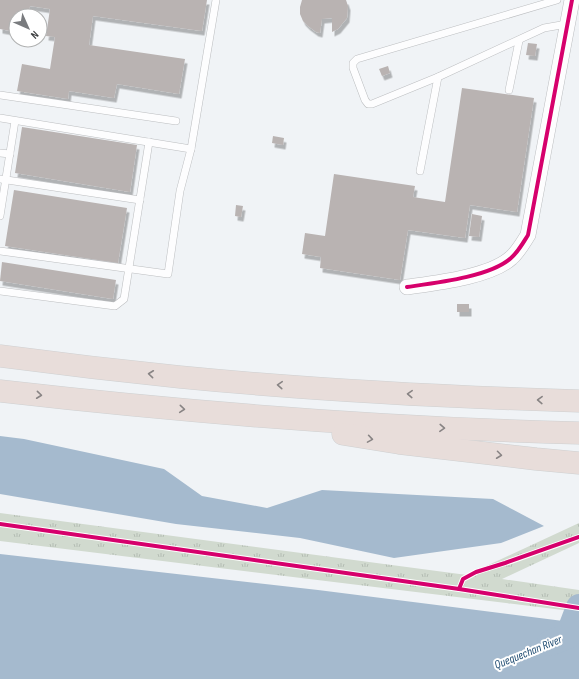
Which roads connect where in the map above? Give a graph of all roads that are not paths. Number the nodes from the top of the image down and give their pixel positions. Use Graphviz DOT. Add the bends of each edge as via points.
graph roads {
  1 [pos="216,0"];
  2 [pos="557,0"];
  3 [pos="572,0"];
  4 [pos="567,24"];
  5 [pos="519,41"];
  6 [pos="438,77"];
  7 [pos="509,90"];
  8 [pos="0,95"];
  9 [pos="0,118"];
  10 [pos="15,121"];
  11 [pos="176,121"];
  12 [pos="149,142"];
  13 [pos="191,149"];
  14 [pos="0,153"];
  15 [pos="10,154"];
  16 [pos="420,171"];
  17 [pos="3,179"];
  18 [pos="140,200"];
  19 [pos="0,216"];
  20 [pos="0,251"];
  21 [pos="129,269"];
  22 [pos="407,287"];
  23 [pos="0,291"];
  24 [pos="0,356"];
  25 [pos="0,391"];
  26 [pos="579,401"];
  27 [pos="222,412"];
  28 [pos="579,433"];
  29 [pos="579,463"];
  1 -- 13 [label="lane"];
  2 -- 6 [label="lane" via="357,59 353,63 368,104"];
  3 -- 4 [label="street"];
  4 -- 5 [label="lane" via="544,28"];
  4 -- 22 [label="street" via="528,235 511,258 495,267 461,278"];
  5 -- 6 [label="lane"];
  5 -- 7 [label="lane"];
  6 -- 16 [label="lane"];
  8 -- 11 [label="lane"];
  9 -- 10 [label="lane"];
  10 -- 12 [label="lane"];
  10 -- 15 [label="lane"];
  12 -- 13 [label="lane"];
  12 -- 18 [label="lane"];
  13 -- 21 [label="lane" via="180,191 168,274"];
  14 -- 15 [label="lane"];
  15 -- 17 [label="lane"];
  17 -- 18 [label="lane"];
  17 -- 19 [label="lane"];
  18 -- 21 [label="lane"];
  20 -- 21 [label="lane"];
  21 -- 23 [label="lane" via="124,299 115,306"];
  26 -- 24 [label="highway, one-way" via="233,382"];
  25 -- 27 [label="highway, one-way"];
  27 -- 28 [label="highway, one-way" via="424,427"];
  27 -- 29 [label="highway, one-way" via="399,443"];
}
